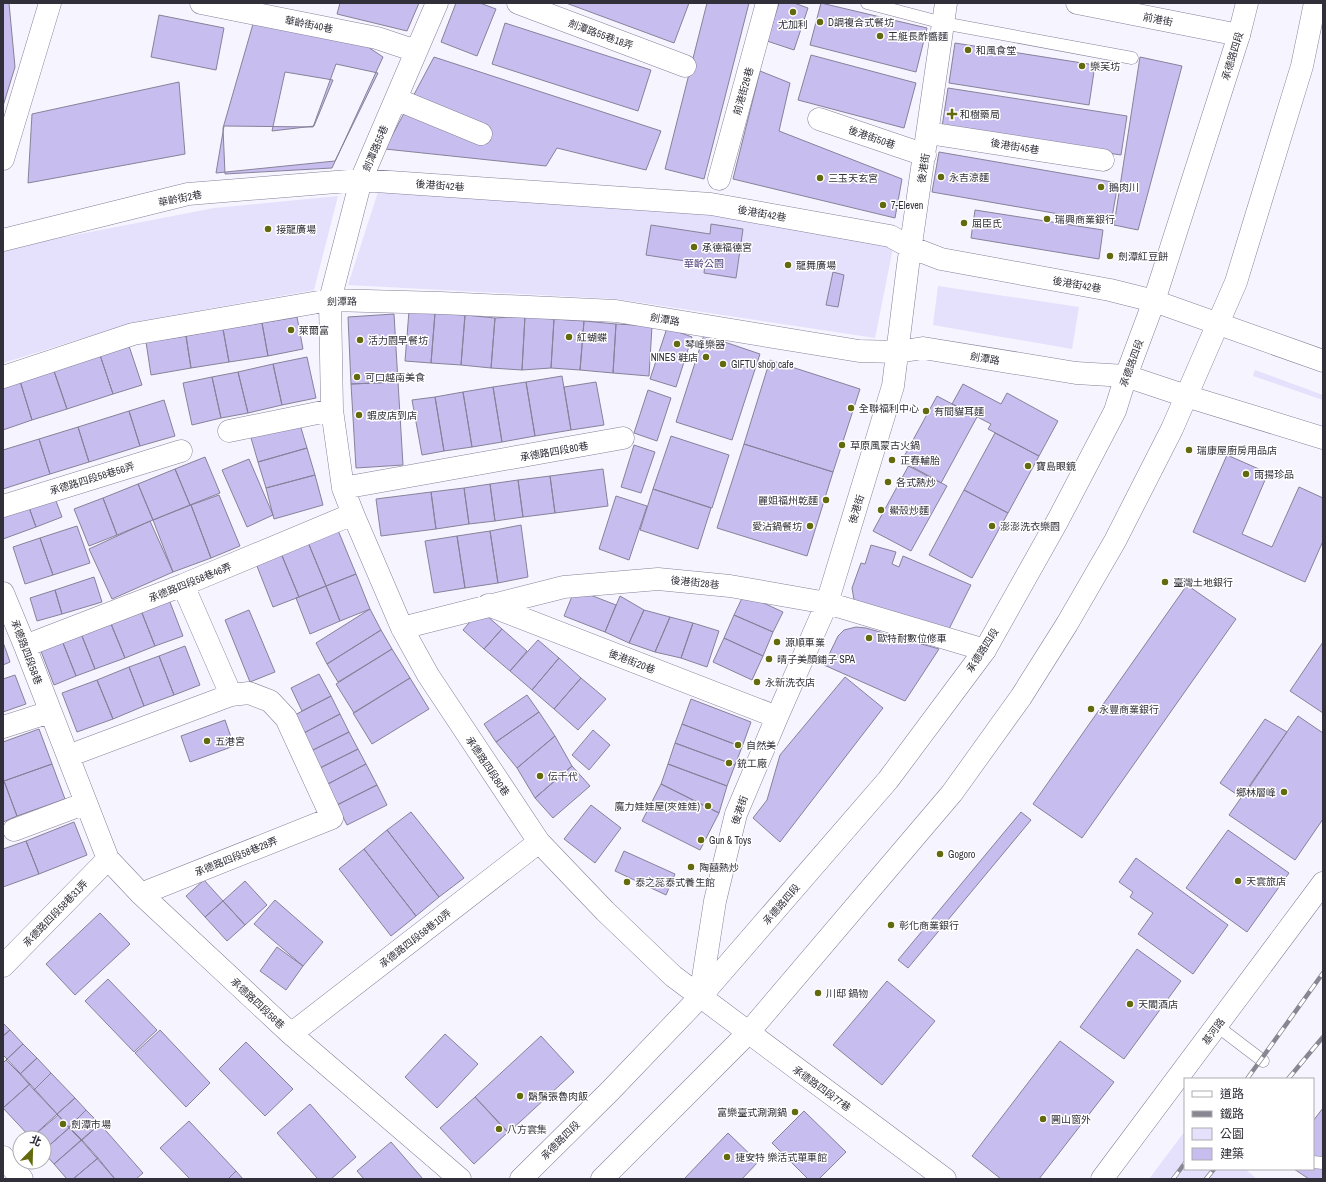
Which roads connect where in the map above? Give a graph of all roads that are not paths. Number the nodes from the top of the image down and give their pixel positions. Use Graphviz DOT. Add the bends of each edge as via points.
graph roads {
  1 [pos="50,3"];
  2 [pos="200,3"];
  3 [pos="437,3"];
  4 [pos="518,3"];
  5 [pos="768,3"];
  6 [pos="867,3"];
  7 [pos="1077,3"];
  8 [pos="1247,3"];
  9 [pos="1315,3"];
  10 [pos="944,13"];
  11 [pos="1240,35"];
  12 [pos="416,51"];
  13 [pos="1132,58"];
  14 [pos="685,66"];
  15 [pos="396,99"];
  16 [pos="819,119"];
  17 [pos="928,133"];
  18 [pos="481,134"];
  19 [pos="925,155"];
  20 [pos="3,159"];
  21 [pos="1103,160"];
  22 [pos="719,179"];
  23 [pos="361,180"];
  24 [pos="3,240"];
  25 [pos="910,247"];
  26 [pos="330,300"];
  27 [pos="1154,301"];
  28 [pos="1219,324"];
  29 [pos="898,352"];
  30 [pos="1323,361"];
  31 [pos="1126,376"];
  32 [pos="3,377"];
  33 [pos="1186,396"];
  34 [pos="332,410"];
  35 [pos="229,431"];
  36 [pos="623,438"];
  37 [pos="1323,438"];
  38 [pos="181,451"];
  39 [pos="343,488"];
  40 [pos="3,506"];
  41 [pos="353,514"];
  42 [pos="183,585"];
  43 [pos="3,593"];
  44 [pos="827,602"];
  45 [pos="488,606"];
  46 [pos="8,616"];
  47 [pos="402,628"];
  48 [pos="25,646"];
  49 [pos="984,650"];
  50 [pos="231,695"];
  51 [pos="50,712"];
  52 [pos="777,717"];
  53 [pos="3,727"];
  54 [pos="68,756"];
  55 [pos="86,803"];
  56 [pos="14,830"];
  57 [pos="540,842"];
  58 [pos="108,859"];
  59 [pos="1323,883"];
  60 [pos="140,894"];
  61 [pos="3,966"];
  62 [pos="700,997"];
  63 [pos="1217,1026"];
  64 [pos="748,1033"];
  65 [pos="291,1034"];
  66 [pos="1263,1061"];
  67 [pos="1187,1075"];
  68 [pos="1184,1079"];
  69 [pos="3,1157"];
  70 [pos="22,1179"];
  71 [pos="460,1179"];
  72 [pos="521,1179"];
  73 [pos="602,1179"];
  74 [pos="945,1179"];
  75 [pos="1102,1179"];
  1 -- 20 [label="street"];
  2 -- 12 [label="street, 華齡街40巷" via="377,38"];
  3 -- 12 [label="street, 劍潭路55巷"];
  4 -- 14 [label="street, 劍潭路55巷18弄"];
  5 -- 22 [label="street, 前港街26巷"];
  6 -- 10 [label="lane"];
  7 -- 11 [label="street, 前港街"];
  8 -- 11 [label="street, 承德路四段"];
  9 -- 28 [label="street" via="1299,74 1236,282"];
  10 -- 13 [label="lane"];
  10 -- 17 [label="street, 後港街"];
  11 -- 27 [label="street, 承德路四段"];
  12 -- 15 [label="street, 劍潭路55巷"];
  15 -- 18 [label="street"];
  15 -- 23 [label="street, 劍潭路55巷"];
  16 -- 19 [label="street, 後港街50巷"];
  17 -- 19 [label="street, 後港街"];
  17 -- 21 [label="street, 後港街45巷"];
  19 -- 25 [label="street, 後港街"];
  23 -- 24 [label="street, 華齡街2巷" via="188,194"];
  23 -- 25 [label="street, 後港街42巷" via="711,204 890,236"];
  23 -- 26 [label="street, 劍潭路55巷"];
  25 -- 27 [label="street, 後港街42巷" via="941,259 1110,290"];
  25 -- 29 [label="street, 後港街"];
  26 -- 29 [label="street, 劍潭路" via="616,311 859,351"];
  26 -- 32 [label="street, 劍潭路" via="133,334"];
  26 -- 34 [label="street, 承德路四段80巷"];
  27 -- 28 [label="street"];
  27 -- 31 [label="street, 承德路四段"];
  28 -- 30 [label="street"];
  28 -- 33 [label="street"];
  29 -- 31 [label="street, 劍潭路" via="923,348 1076,373"];
  29 -- 44 [label="street, 後港街" via="893,386"];
  31 -- 33 [label="street, 劍潭路"];
  31 -- 49 [label="street, 承德路四段" via="1114,412 1058,520"];
  33 -- 37 [label="street, 劍潭路"];
  33 -- 64 [label="street" via="1172,429 1114,541 1067,624 1021,697 952,794"];
  34 -- 35 [label="street"];
  34 -- 39 [label="street, 承德路四段80巷"];
  36 -- 39 [label="street, 承德路四段80巷"];
  38 -- 40 [label="street, 承德路四段58巷56弄"];
  39 -- 41 [label="street, 承德路四段80巷"];
  41 -- 42 [label="street, 承德路四段58巷46弄"];
  41 -- 47 [label="street, 承德路四段80巷"];
  42 -- 48 [label="street, 承德路四段58巷46弄"];
  42 -- 50 [label="street"];
  43 -- 46 [label="street, 承德路四段58巷"];
  44 -- 45 [label="street, 後港街28巷" via="730,586 658,579 564,587"];
  44 -- 49 [label="street, 後港街28巷"];
  44 -- 52 [label="street, 後港街"];
  45 -- 47 [label="street, 後港街28巷"];
  45 -- 52 [label="street, 後港街20巷"];
  46 -- 48 [label="street, 承德路四段58巷"];
  47 -- 57 [label="street, 承德路四段80巷" via="428,675"];
  48 -- 51 [label="street, 承德路四段58巷"];
  49 -- 62 [label="street, 承德路四段" via="888,780"];
  50 -- 54 [label="street"];
  50 -- 60 [label="street, 承德路四段58巷28弄" via="249,693 270,701 286,718 332,818"];
  51 -- 53 [label="street"];
  51 -- 54 [label="street, 承德路四段58巷"];
  52 -- 62 [label="street, 後港街" via="736,814 715,900"];
  54 -- 55 [label="street, 承德路四段58巷"];
  55 -- 56 [label="street"];
  55 -- 58 [label="street, 承德路四段58巷"];
  57 -- 62 [label="street, 承德路四段80巷" via="605,911 672,976"];
  57 -- 65 [label="street, 承德路四段58巷10弄"];
  58 -- 60 [label="street, 承德路四段58巷"];
  58 -- 61 [label="street, 承德路四段58巷31弄"];
  59 -- 63 [label="street, 基河路"];
  60 -- 65 [label="street, 承德路四段58巷"];
  62 -- 64 [label="street, 承德路四段77巷"];
  62 -- 72 [label="street, 承德路四段"];
  63 -- 66 [label="lane"];
  63 -- 67 [label="street, 基河路"];
  64 -- 73 [label="street"];
  64 -- 74 [label="street, 承德路四段77巷"];
  65 -- 71 [label="street, 承德路四段58巷"];
  68 -- 75 [label="street, 基河路"];
  69 -- 70 [label="street"];
}
